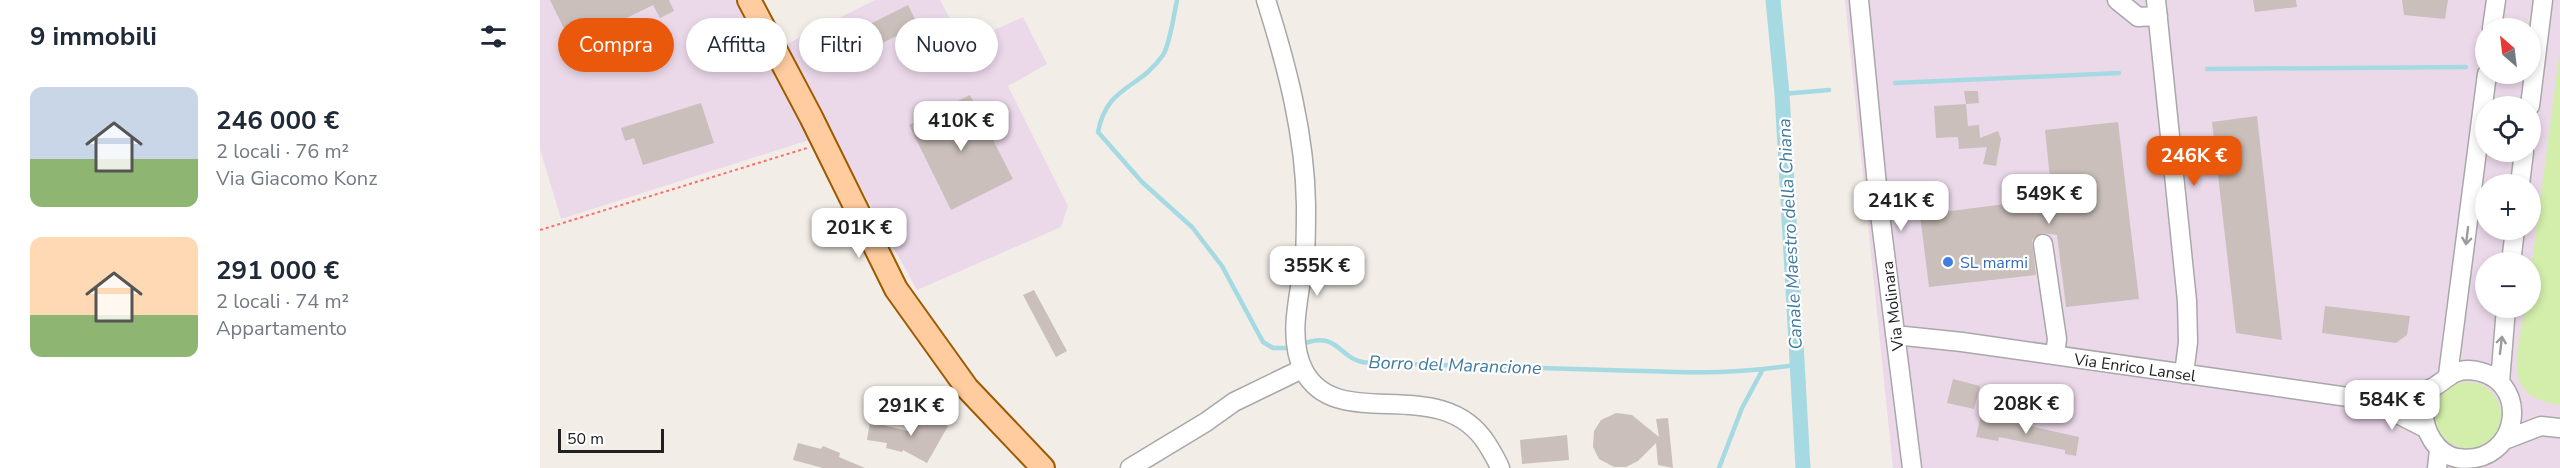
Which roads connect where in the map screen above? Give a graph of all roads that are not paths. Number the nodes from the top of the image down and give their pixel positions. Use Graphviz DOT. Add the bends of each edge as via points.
graph roads {
  1 [pos="749,0"];
  2 [pos="1266,0"];
  3 [pos="1859,0"];
  4 [pos="2117,0"];
  5 [pos="2496,0"];
  6 [pos="2543,0"];
  7 [pos="2157,8"];
  8 [pos="2494,18"];
  9 [pos="2540,18"];
  10 [pos="2486,84"];
  11 [pos="2043,244"];
  12 [pos="2505,318"];
  13 [pos="1895,335"];
  14 [pos="2055,355"];
  15 [pos="1302,369"];
  16 [pos="2184,374"];
  17 [pos="2448,375"];
  18 [pos="2500,382"];
  19 [pos="2432,388"];
  20 [pos="2374,402"];
  21 [pos="2511,402"];
  22 [pos="2541,426"];
  23 [pos="2425,428"];
  24 [pos="2560,428"];
  25 [pos="2507,439"];
  26 [pos="2439,450"];
  27 [pos="2487,462"];
  28 [pos="1043,468"];
  29 [pos="1130,468"];
  30 [pos="1500,468"];
  31 [pos="1912,468"];
  32 [pos="2437,468"];
  1 -- 28 [label="main road" via="896,289 967,388"];
  2 -- 15 [label="street" via="1294,101 1303,154 1305,254 1297,312"];
  3 -- 13 [label="street, Via Molinara"];
  4 -- 7 [label="street" via="2138,17"];
  5 -- 8 [label="street"];
  6 -- 9 [label="street"];
  7 -- 16 [label="street" via="2187,301"];
  10 -- 17 [label="street, one-way"];
  11 -- 14 [label="street" via="2057,339"];
  18 -- 12 [label="street, one-way"];
  13 -- 14 [label="street, Via Enrico Lansel"];
  13 -- 31 [label="street, Via Molinara"];
  14 -- 16 [label="street, Via Enrico Lansel"];
  15 -- 29 [label="street" via="1234,402"];
  15 -- 30 [label="street" via="1313,386 1332,398 1414,405 1446,410 1464,418 1483,438"];
  16 -- 20 [label="street, Via Enrico Lansel"];
  17 -- 18 [label="street" via="2466,370 2484,373"];
  17 -- 19 [label="street"];
  18 -- 21 [label="street"];
  19 -- 20 [label="street, Via Enrico Lansel"];
  19 -- 23 [label="street" via="2424,408"];
  20 -- 23 [label="street, Via Enrico Lansel"];
  21 -- 22 [label="street"];
  21 -- 25 [label="street" via="2513,421"];
  22 -- 24 [label="street"];
  22 -- 25 [label="street"];
  23 -- 26 [label="street"];
  25 -- 27 [label="street"];
  26 -- 27 [label="street" via="2455,458"];
  26 -- 32 [label="street"];
}
